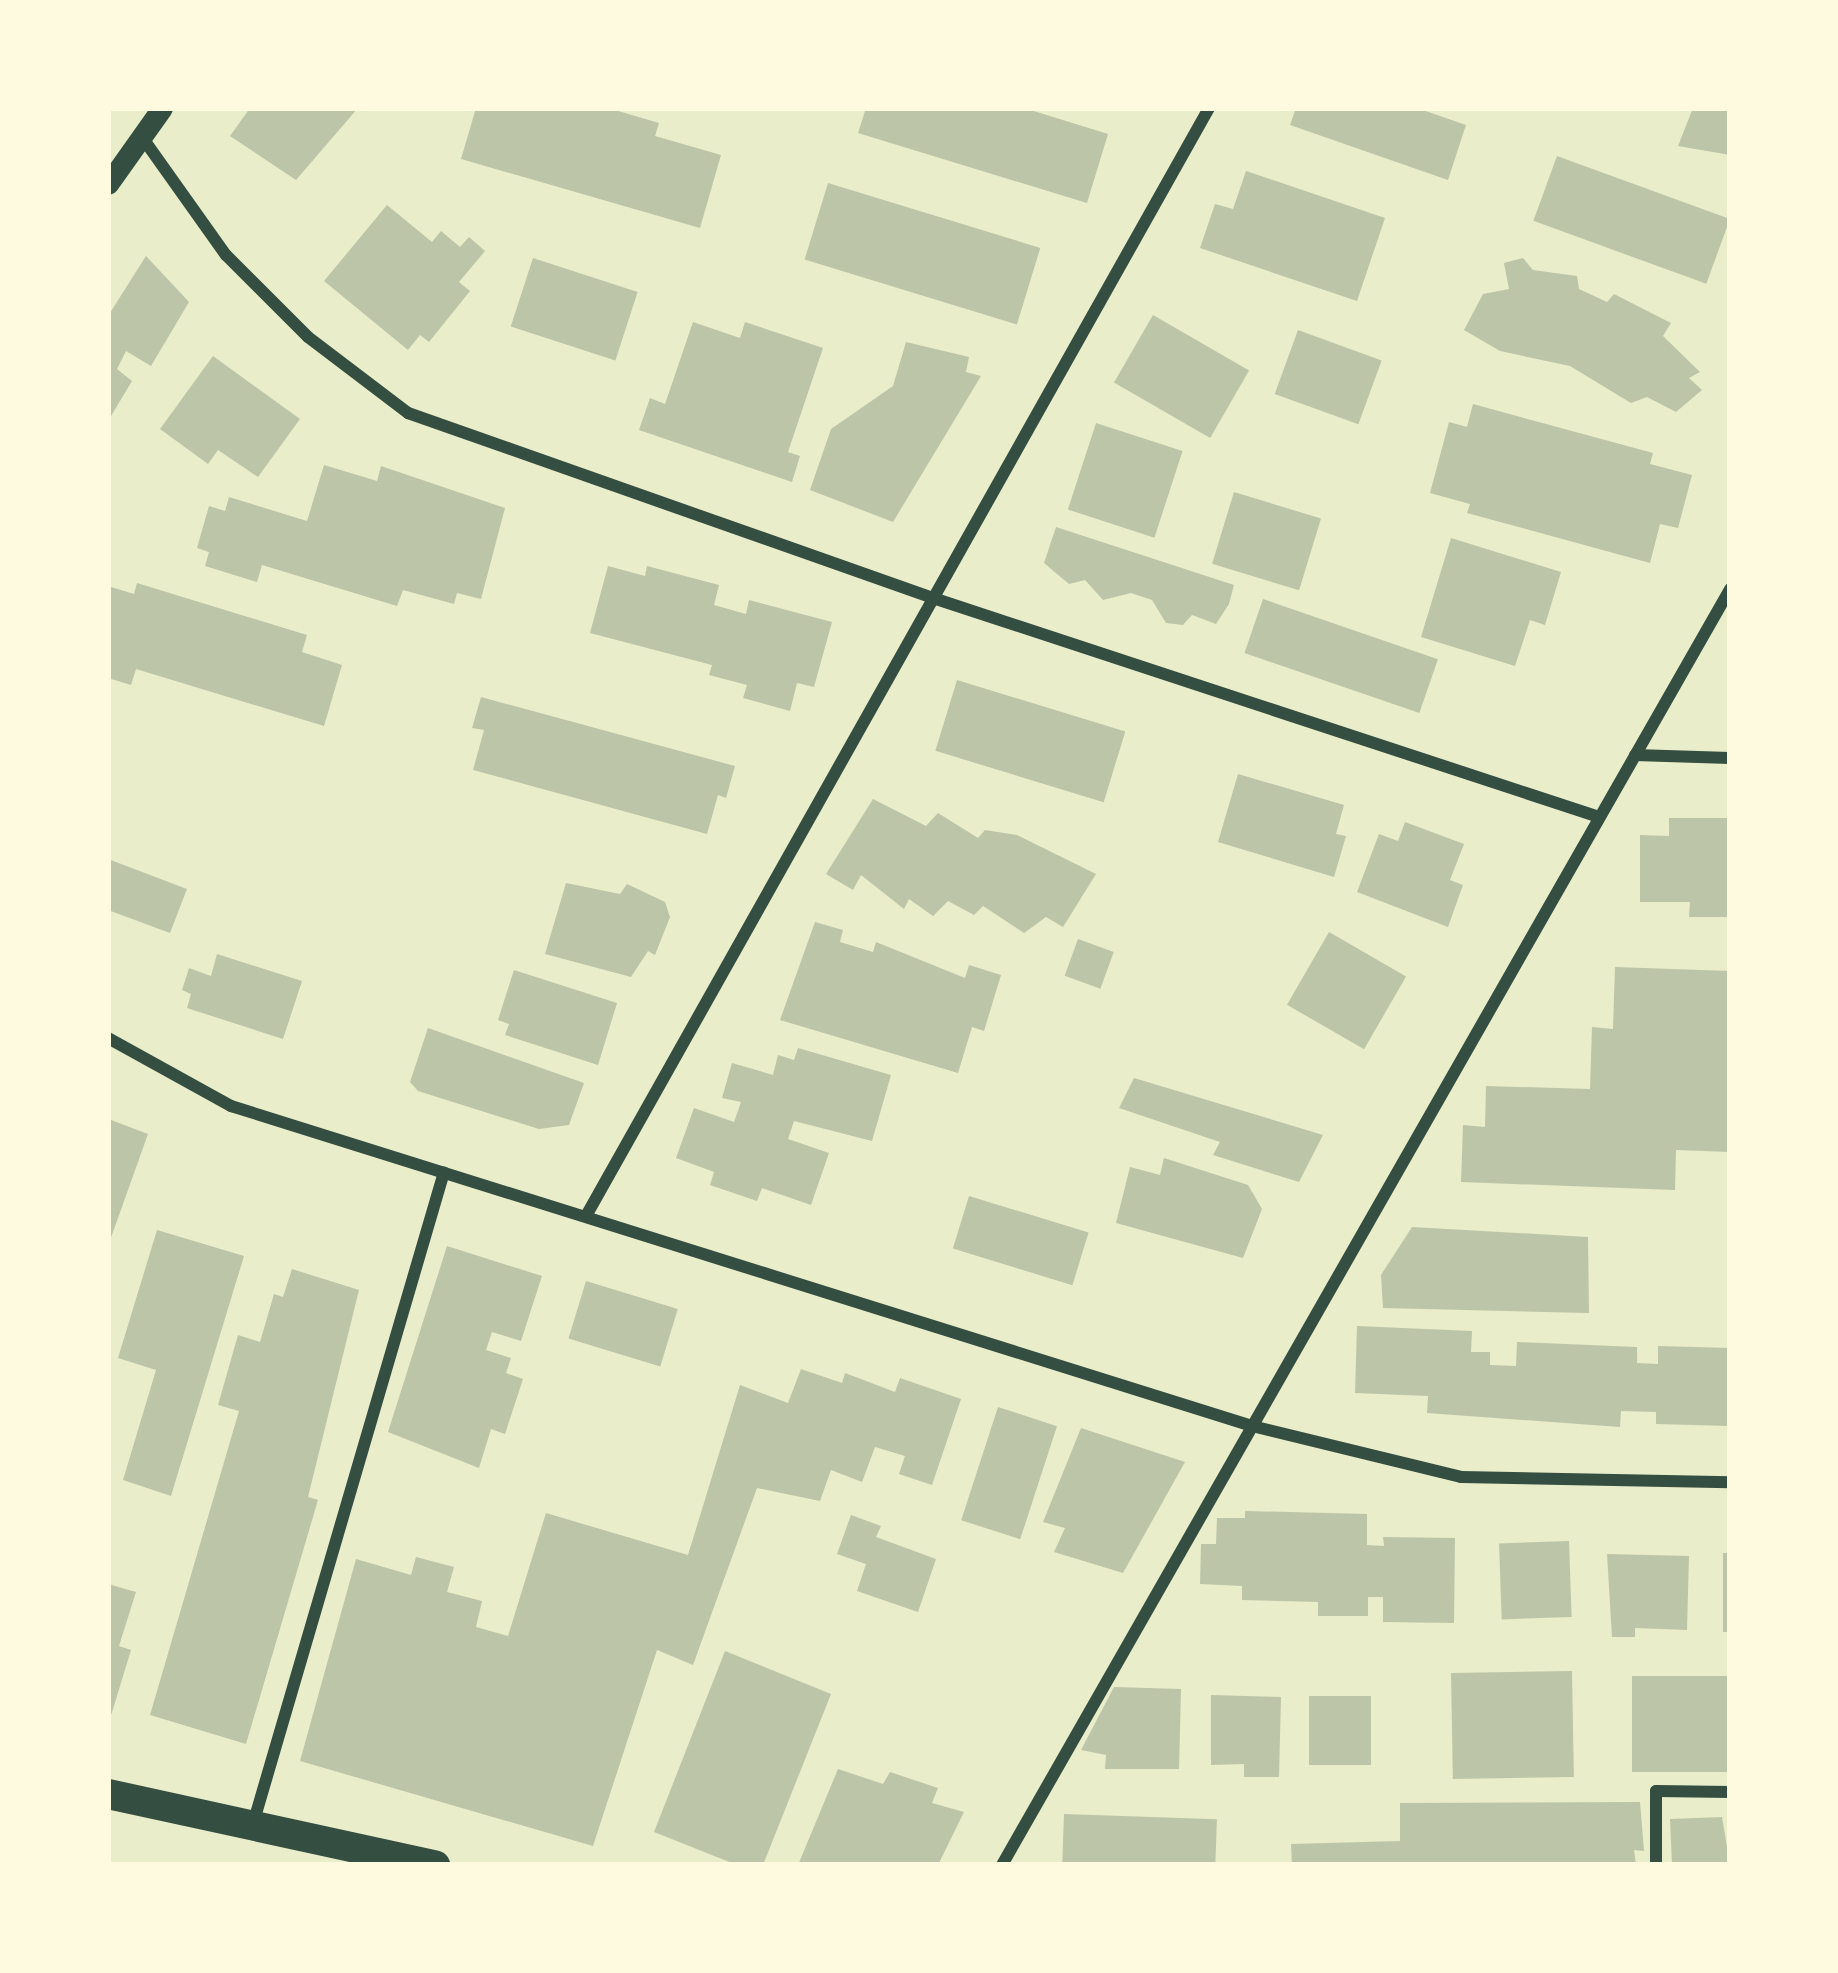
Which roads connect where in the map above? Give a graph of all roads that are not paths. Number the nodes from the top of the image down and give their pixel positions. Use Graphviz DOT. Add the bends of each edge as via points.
graph roads {
  1 [pos="162,108"];
  2 [pos="1209,108"];
  3 [pos="142,137"];
  4 [pos="108,184"];
  5 [pos="1730,590"];
  6 [pos="936,599"];
  7 [pos="1635,755"];
  8 [pos="1730,758"];
  9 [pos="1599,817"];
  10 [pos="108,1038"];
  11 [pos="444,1172"];
  12 [pos="586,1216"];
  13 [pos="1252,1426"];
  14 [pos="1730,1482"];
  15 [pos="1730,1792"];
  16 [pos="108,1794"];
  17 [pos="252,1825"];
  18 [pos="435,1865"];
  19 [pos="1002,1865"];
  20 [pos="1656,1865"];
  1 -- 3 [label="street"];
  2 -- 6 [label="street"];
  3 -- 4 [label="street"];
  3 -- 6 [label="street" via="226,255 308,338 409,413"];
  5 -- 7 [label="street"];
  6 -- 9 [label="street"];
  6 -- 12 [label="street"];
  7 -- 8 [label="street"];
  7 -- 9 [label="street"];
  9 -- 13 [label="street"];
  10 -- 11 [label="street" via="231,1106"];
  11 -- 12 [label="street"];
  11 -- 17 [label="street"];
  12 -- 13 [label="street"];
  13 -- 14 [label="street" via="1461,1477"];
  13 -- 19 [label="street"];
  15 -- 20 [label="street" via="1656,1791"];
  16 -- 17 [label="main road"];
  17 -- 18 [label="main road"];
}
